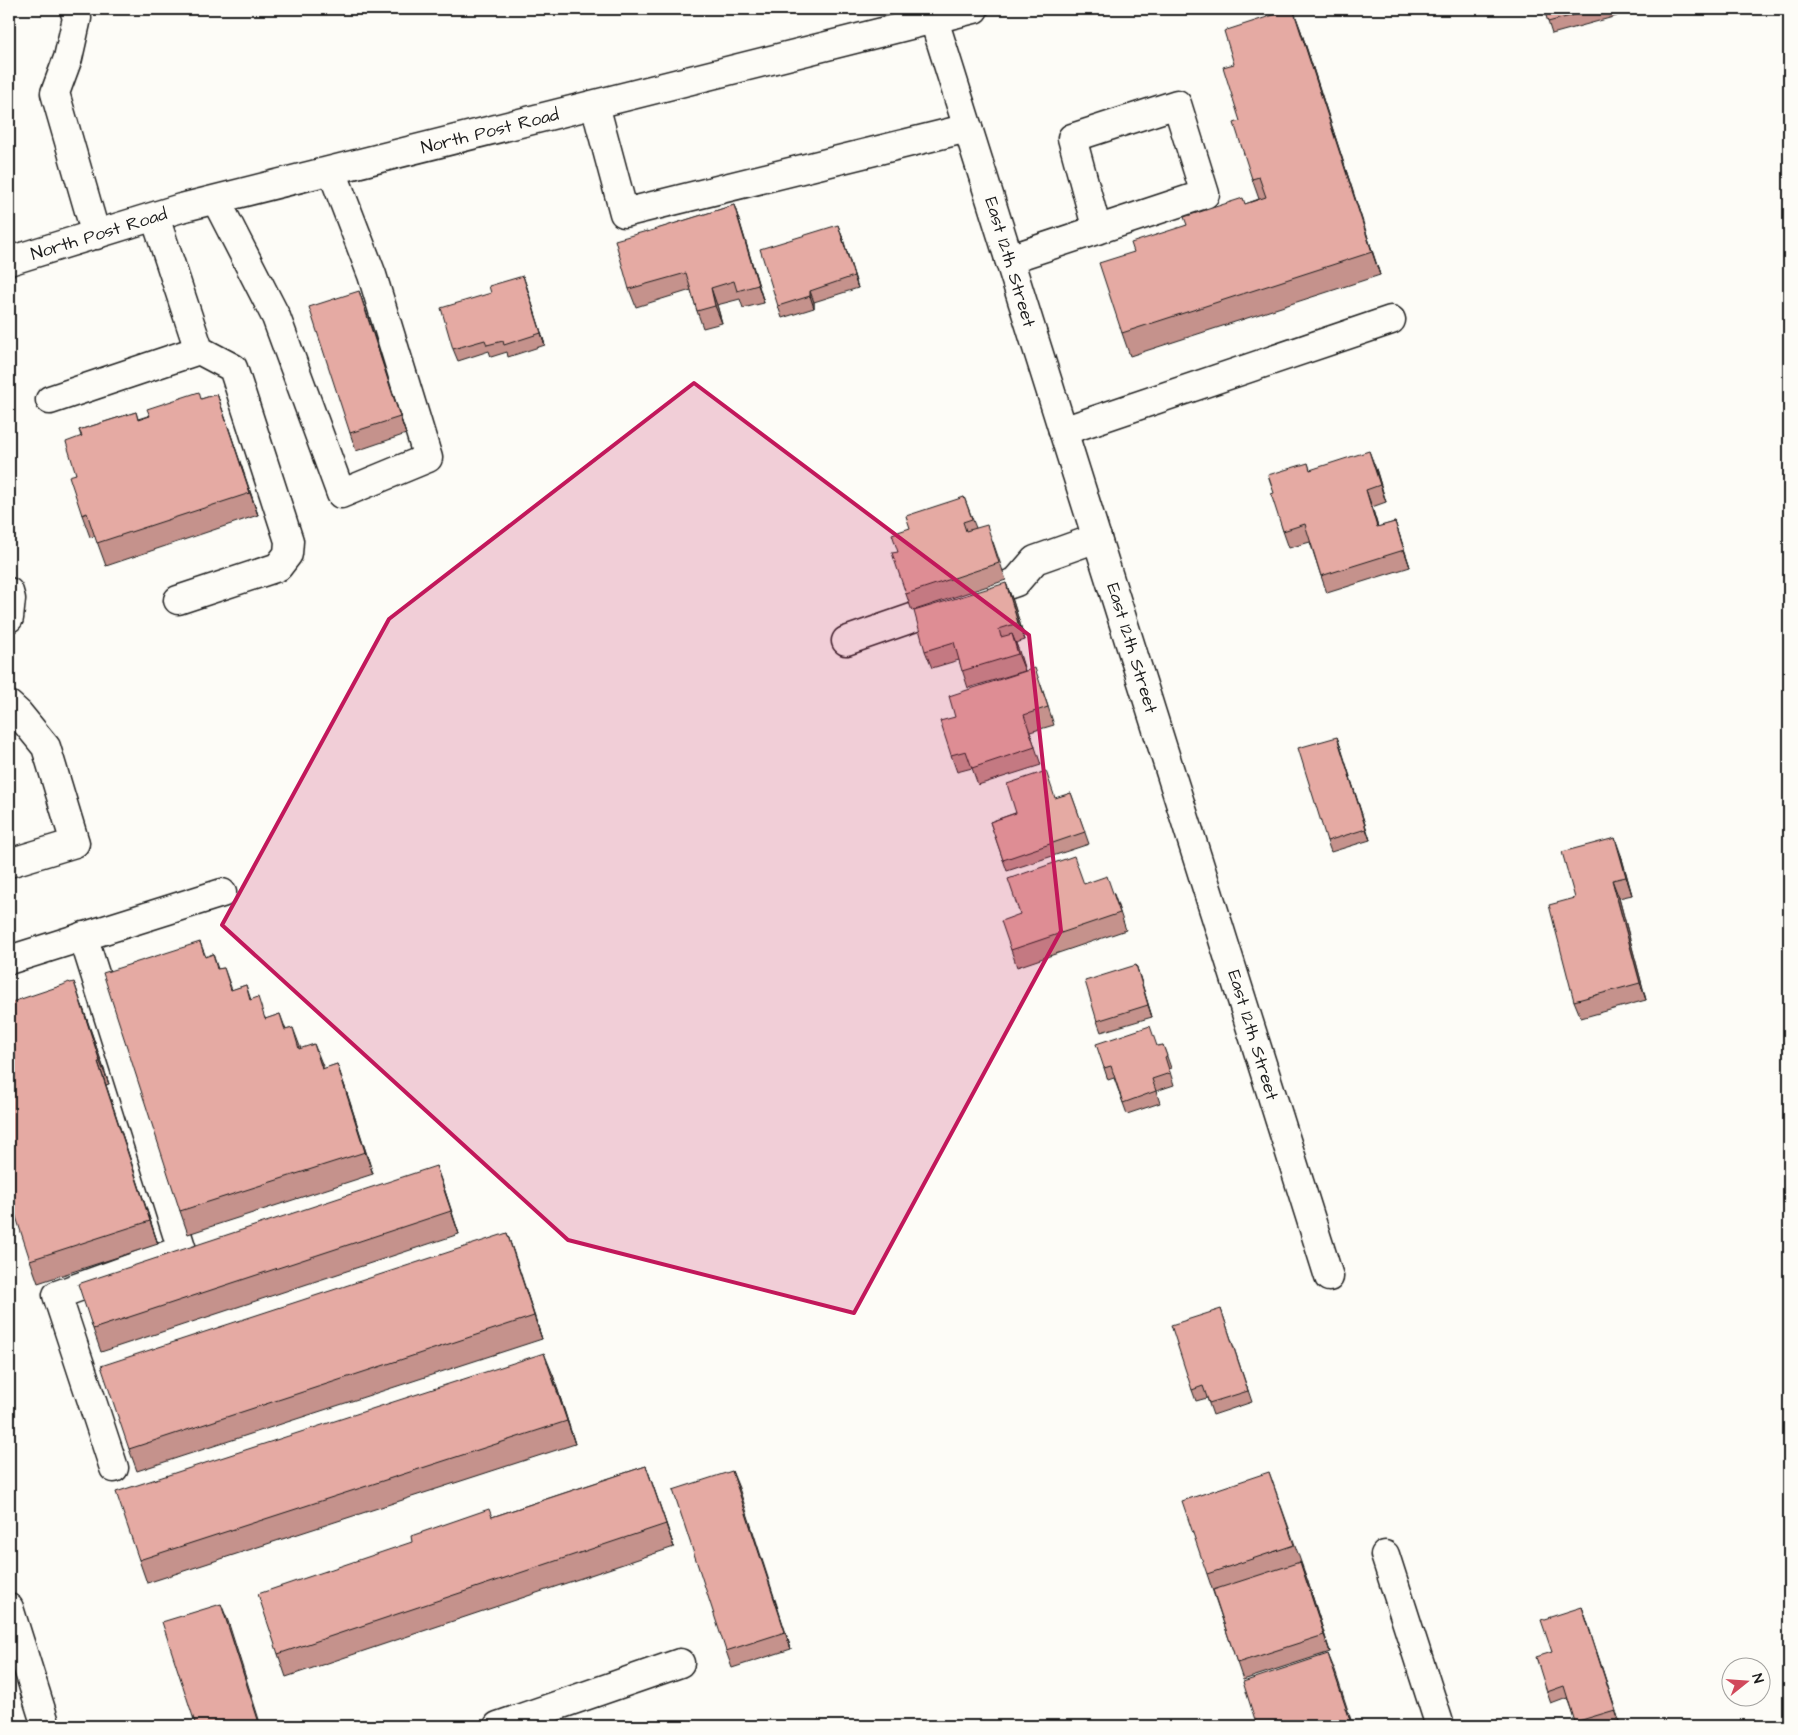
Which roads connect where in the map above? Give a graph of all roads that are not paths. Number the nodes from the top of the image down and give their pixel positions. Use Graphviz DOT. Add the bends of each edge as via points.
graph roads {
  1 [pos="74,9"];
  2 [pos="974,9"];
  3 [pos="934,20"];
  4 [pos="595,105"];
  5 [pos="968,128"];
  6 [pos="332,171"];
  7 [pos="216,200"];
  8 [pos="155,217"];
  9 [pos="1097,230"];
  10 [pos="96,235"];
  11 [pos="1010,259"];
  12 [pos="9,262"];
  13 [pos="1391,320"];
  14 [pos="199,350"];
  15 [pos="50,400"];
  16 [pos="1063,431"];
  17 [pos="1097,538"];
  18 [pos="9,592"];
  19 [pos="178,600"];
  20 [pos="9,618"];
  21 [pos="846,641"];
  22 [pos="9,705"];
  23 [pos="9,863"];
  24 [pos="222,893"];
  25 [pos="83,936"];
  26 [pos="9,960"];
  27 [pos="1330,1277"];
  28 [pos="114,1468"];
  29 [pos="1385,1555"];
  30 [pos="9,1608"];
  31 [pos="680,1663"];
  32 [pos="46,1726"];
  33 [pos="498,1726"];
  34 [pos="1440,1726"];
  1 -- 10 [label="street" via="77,18 68,58 55,93"];
  2 -- 3 [label="street, North Post Road"];
  3 -- 4 [label="street, North Post Road"];
  3 -- 5 [label="street, East 12th Street"];
  4 -- 5 [label="street" via="624,213"];
  4 -- 6 [label="street, North Post Road"];
  5 -- 11 [label="street, East 12th Street"];
  6 -- 7 [label="street, North Post Road"];
  6 -- 7 [label="street" via="372,275 428,458 341,494 276,317"];
  7 -- 8 [label="street, North Post Road"];
  8 -- 10 [label="street, North Post Road"];
  8 -- 14 [label="street"];
  9 -- 9 [label="street" via="1205,194 1177,104 1072,138"];
  9 -- 11 [label="street"];
  10 -- 12 [label="street, North Post Road"];
  11 -- 16 [label="street, East 12th Street"];
  13 -- 16 [label="street"];
  14 -- 15 [label="street"];
  14 -- 19 [label="street" via="233,368 289,541 288,554 278,567"];
  16 -- 17 [label="street, East 12th Street"];
  17 -- 21 [label="street" via="1035,560 1016,582"];
  17 -- 27 [label="street, East 12th Street"];
  18 -- 20 [label="street"];
  22 -- 23 [label="street" via="46,747 75,843"];
  24 -- 25 [label="street"];
  25 -- 26 [label="street"];
  25 -- 28 [label="street" via="182,1250 57,1295"];
  29 -- 34 [label="street"];
  30 -- 32 [label="street"];
  31 -- 33 [label="street"];
}
